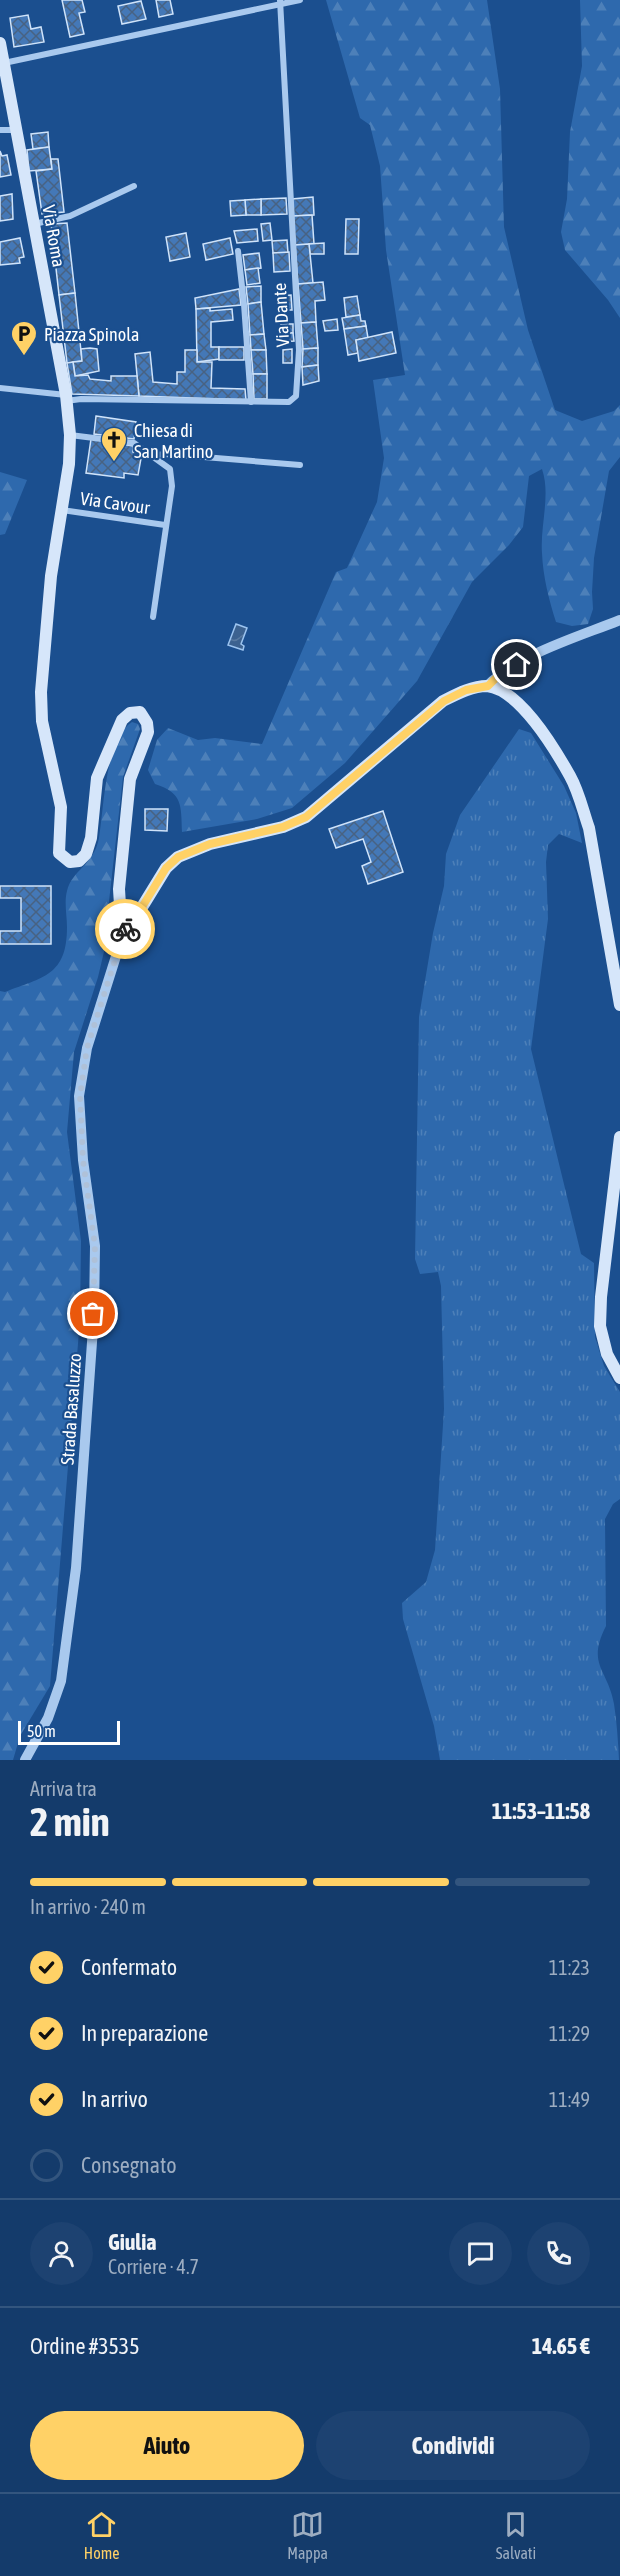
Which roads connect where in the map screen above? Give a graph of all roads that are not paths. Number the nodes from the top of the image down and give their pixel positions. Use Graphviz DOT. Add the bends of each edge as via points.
graph roads {
  1 [pos="300,0"];
  2 [pos="280,2"];
  3 [pos="0,43"];
  4 [pos="4,63"];
  5 [pos="0,130"];
  6 [pos="17,130"];
  7 [pos="134,186"];
  8 [pos="34,224"];
  9 [pos="238,251"];
  10 [pos="0,388"];
  11 [pos="66,398"];
  12 [pos="250,402"];
  13 [pos="70,435"];
  14 [pos="154,455"];
  15 [pos="300,465"];
  16 [pos="62,510"];
  17 [pos="165,525"];
  18 [pos="153,617"];
  19 [pos="620,620"];
  20 [pos="488,686"];
  21 [pos="129,915"];
  22 [pos="620,1005"];
  23 [pos="620,1137"];
  24 [pos="620,1378"];
  25 [pos="25,1760"];
  1 -- 2 [label="street"];
  2 -- 4 [label="street"];
  2 -- 12 [label="street, Via Dante" via="299,350 297,394 289,402"];
  3 -- 4 [label="main road, Via Roma"];
  4 -- 6 [label="main road, Via Roma"];
  5 -- 6 [label="street"];
  6 -- 8 [label="main road, Via Roma"];
  7 -- 8 [label="street" via="70,216"];
  8 -- 11 [label="main road, Via Roma"];
  9 -- 12 [label="street"];
  10 -- 11 [label="street, Via Dante"];
  11 -- 12 [label="street, Via Dante"];
  11 -- 13 [label="main road, Via Roma"];
  13 -- 14 [label="street" via="134,443"];
  13 -- 16 [label="main road, Via Roma"];
  14 -- 15 [label="street"];
  14 -- 17 [label="street" via="172,474"];
  16 -- 17 [label="street, Via Cavour"];
  16 -- 21 [label="main road, Via Roma" via="51,576 41,692 42,721 61,807 58,849 70,862 79,861 86,854 102,764 122,720 130,713 140,712 148,732 130,779 118,898"];
  17 -- 18 [label="street"];
  19 -- 20 [label="street" via="552,647 500,674"];
  20 -- 21 [label="main road" via="466,690 444,701 306,817 178,857 166,868 139,912"];
  20 -- 22 [label="main road" via="512,696 524,707 570,776 580,800"];
  21 -- 25 [label="street, Strada Basaluzzo" via="87,1048 80,1096 83,1160 95,1246 76,1568 61,1681 48,1718"];
  23 -- 24 [label="main road" via="600,1326 607,1354"];
}
